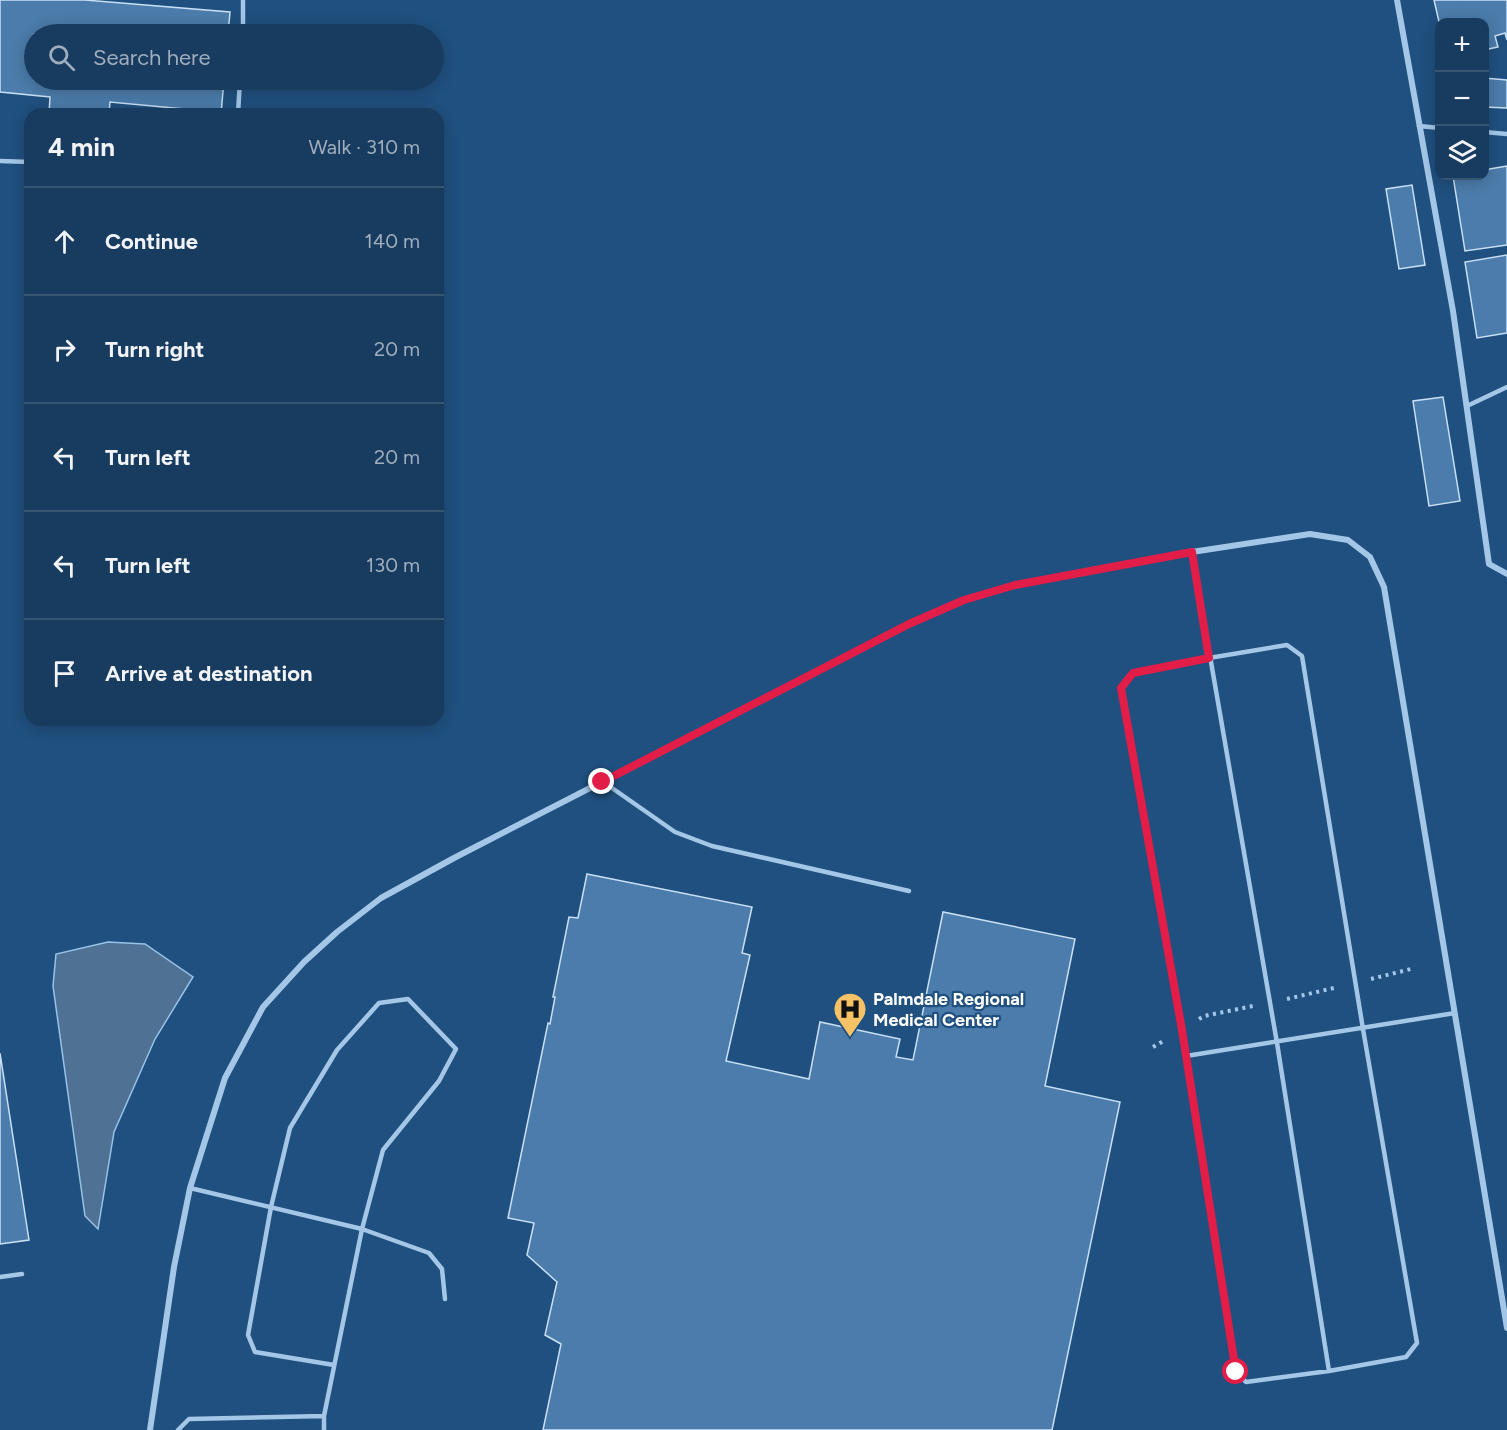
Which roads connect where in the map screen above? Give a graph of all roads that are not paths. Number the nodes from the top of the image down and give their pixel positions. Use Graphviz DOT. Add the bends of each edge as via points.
graph roads {
  1 [pos="243,0"];
  2 [pos="1397,0"];
  3 [pos="243,24"];
  4 [pos="239,90"];
  5 [pos="238,108"];
  6 [pos="1419,126"];
  7 [pos="1435,128"];
  8 [pos="1489,132"];
  9 [pos="1507,134"];
  10 [pos="0,161"];
  11 [pos="24,162"];
  12 [pos="1507,387"];
  13 [pos="1467,406"];
  14 [pos="1192,552"];
  15 [pos="1507,574"];
  16 [pos="1209,658"];
  17 [pos="602,782"];
  18 [pos="909,891"];
  19 [pos="1455,1013"];
  20 [pos="1363,1029"];
  21 [pos="1277,1043"];
  22 [pos="1186,1056"];
  23 [pos="190,1188"];
  24 [pos="271,1207"];
  25 [pos="362,1229"];
  26 [pos="22,1274"];
  27 [pos="0,1277"];
  28 [pos="445,1299"];
  29 [pos="1507,1328"];
  30 [pos="334,1365"];
  31 [pos="1329,1371"];
  32 [pos="324,1416"];
  33 [pos="150,1430"];
  34 [pos="178,1430"];
  35 [pos="324,1430"];
  1 -- 3 [label="lane"];
  2 -- 6 [label="street"];
  4 -- 5 [label="lane"];
  6 -- 7 [label="lane"];
  6 -- 13 [label="street"];
  8 -- 9 [label="lane"];
  10 -- 11 [label="lane"];
  12 -- 13 [label="lane"];
  13 -- 15 [label="street" via="1489,564"];
  14 -- 16 [label="lane"];
  14 -- 17 [label="street" via="1015,585 964,600 909,624"];
  14 -- 19 [label="street" via="1310,534 1348,540 1370,556 1384,587"];
  16 -- 20 [label="lane" via="1287,645 1302,656"];
  16 -- 21 [label="lane"];
  16 -- 22 [label="lane" via="1133,673 1121,688"];
  17 -- 18 [label="lane" via="675,832 712,846"];
  17 -- 23 [label="street" via="381,898 304,962 263,1007 225,1077"];
  19 -- 20 [label="lane"];
  19 -- 29 [label="street"];
  20 -- 21 [label="lane"];
  20 -- 31 [label="lane" via="1417,1342 1406,1357"];
  21 -- 22 [label="lane"];
  21 -- 31 [label="lane"];
  22 -- 31 [label="lane" via="1236,1372 1246,1382"];
  23 -- 24 [label="lane"];
  23 -- 33 [label="street"];
  24 -- 25 [label="lane"];
  24 -- 25 [label="lane" via="290,1128 337,1050 379,1003 408,999 456,1049 440,1081 383,1150"];
  24 -- 30 [label="lane" via="248,1335 255,1352"];
  25 -- 28 [label="lane" via="429,1253 442,1269"];
  25 -- 30 [label="lane"];
  26 -- 27 [label="lane"];
  30 -- 32 [label="lane"];
  32 -- 34 [label="lane" via="189,1419"];
  32 -- 35 [label="lane"];
}
